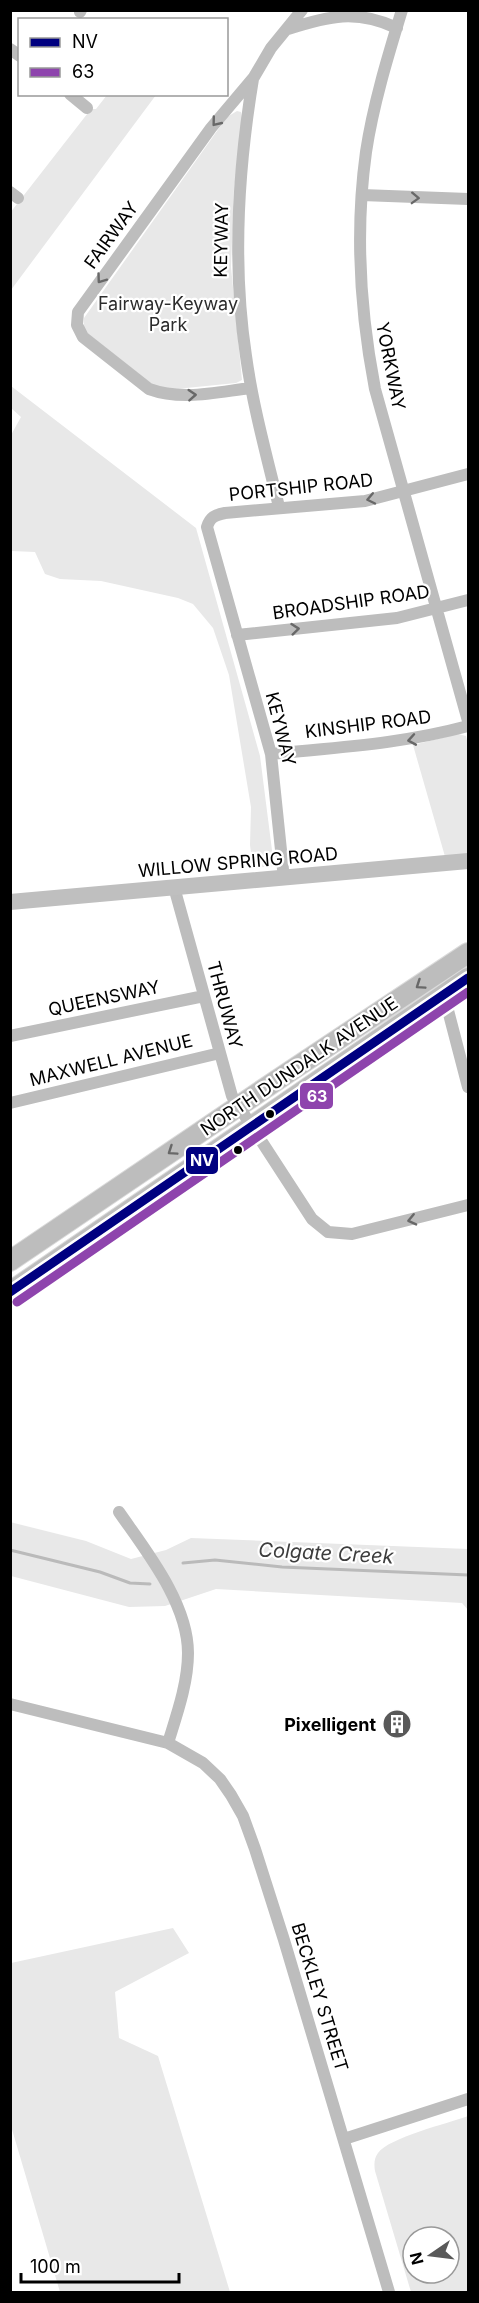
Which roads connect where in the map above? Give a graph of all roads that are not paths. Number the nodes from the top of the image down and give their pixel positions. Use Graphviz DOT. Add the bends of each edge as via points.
graph roads {
  1 [pos="302,10"];
  2 [pos="402,10"];
  3 [pos="397,28"];
  4 [pos="288,29"];
  5 [pos="254,77"];
  6 [pos="72,96"];
  7 [pos="87,108"];
  8 [pos="362,195"];
  9 [pos="468,199"];
  10 [pos="251,388"];
  11 [pos="468,474"];
  12 [pos="404,492"];
  13 [pos="279,507"];
  14 [pos="209,521"];
  15 [pos="468,600"];
  16 [pos="438,609"];
  17 [pos="237,635"];
  18 [pos="468,721"];
  19 [pos="468,726"];
  20 [pos="271,754"];
  21 [pos="468,861"];
  22 [pos="284,879"];
  23 [pos="174,887"];
  24 [pos="10,902"];
  25 [pos="468,953"];
  26 [pos="468,978"];
  27 [pos="444,995"];
  28 [pos="204,996"];
  29 [pos="10,1036"];
  30 [pos="220,1053"];
  31 [pos="468,1087"];
  32 [pos="10,1103"];
  33 [pos="238,1106"];
  34 [pos="252,1128"];
  35 [pos="468,1205"];
  36 [pos="10,1261"];
  37 [pos="10,1292"];
  38 [pos="119,1512"];
  39 [pos="10,1704"];
  40 [pos="168,1743"];
  41 [pos="468,2098"];
  42 [pos="344,2139"];
  43 [pos="389,2292"];
  1 -- 4 [label="street, FAIRWAY"];
  2 -- 3 [label="street, YORKWAY"];
  3 -- 4 [label="street" via="365,16 350,15"];
  3 -- 8 [label="street, YORKWAY" via="366,152"];
  4 -- 5 [label="street, FAIRWAY"];
  5 -- 10 [label="street, KEYWAY" via="238,228 242,322"];
  5 -- 10 [label="street, FAIRWAY, one-way" via="211,128 120,252 77,319 83,337 149,389 181,396"];
  6 -- 7 [label="street"];
  8 -- 9 [label="street, one-way"];
  8 -- 12 [label="street, YORKWAY" via="360,262 369,356"];
  10 -- 13 [label="street, KEYWAY"];
  11 -- 12 [label="street, PORTSHIP ROAD"];
  12 -- 13 [label="street, PORTSHIP ROAD, one-way" via="364,501"];
  12 -- 16 [label="street, YORKWAY"];
  13 -- 14 [label="street, PORTSHIP ROAD" via="217,515"];
  14 -- 17 [label="street, KEYWAY" via="207,527"];
  15 -- 16 [label="street, BROADSHIP ROAD"];
  17 -- 16 [label="street, BROADSHIP ROAD, one-way" via="397,618"];
  16 -- 18 [label="street, YORKWAY"];
  17 -- 20 [label="street, KEYWAY"];
  19 -- 20 [label="street, KINSHIP ROAD, one-way" via="388,744"];
  20 -- 22 [label="street, KEYWAY"];
  21 -- 22 [label="street, WILLOW SPRING ROAD"];
  22 -- 23 [label="street, WILLOW SPRING ROAD"];
  23 -- 24 [label="street, WILLOW SPRING ROAD"];
  23 -- 28 [label="street, THRUWAY"];
  25 -- 33 [label="main road, NORTH DUNDALK AVENUE, one-way"];
  26 -- 27 [label="main road, NORTH DUNDALK AVENUE"];
  27 -- 31 [label="street"];
  27 -- 34 [label="main road, NORTH DUNDALK AVENUE"];
  28 -- 29 [label="street, QUEENSWAY"];
  28 -- 30 [label="street, THRUWAY"];
  30 -- 32 [label="street, MAXWELL AVENUE"];
  30 -- 33 [label="street, THRUWAY"];
  33 -- 34 [label="street, THRUWAY"];
  33 -- 36 [label="main road, NORTH DUNDALK AVENUE, one-way"];
  35 -- 34 [label="street, THRUWAY, one-way" via="352,1234 328,1232 312,1219"];
  34 -- 37 [label="main road, NORTH DUNDALK AVENUE"];
  38 -- 40 [label="street" via="172,1595 186,1638 186,1678"];
  39 -- 40 [label="street, BECKLEY STREET"];
  40 -- 42 [label="street, BECKLEY STREET" via="203,1763 220,1779 243,1816 285,1940"];
  41 -- 42 [label="street"];
  42 -- 43 [label="street, BECKLEY STREET"];
}
